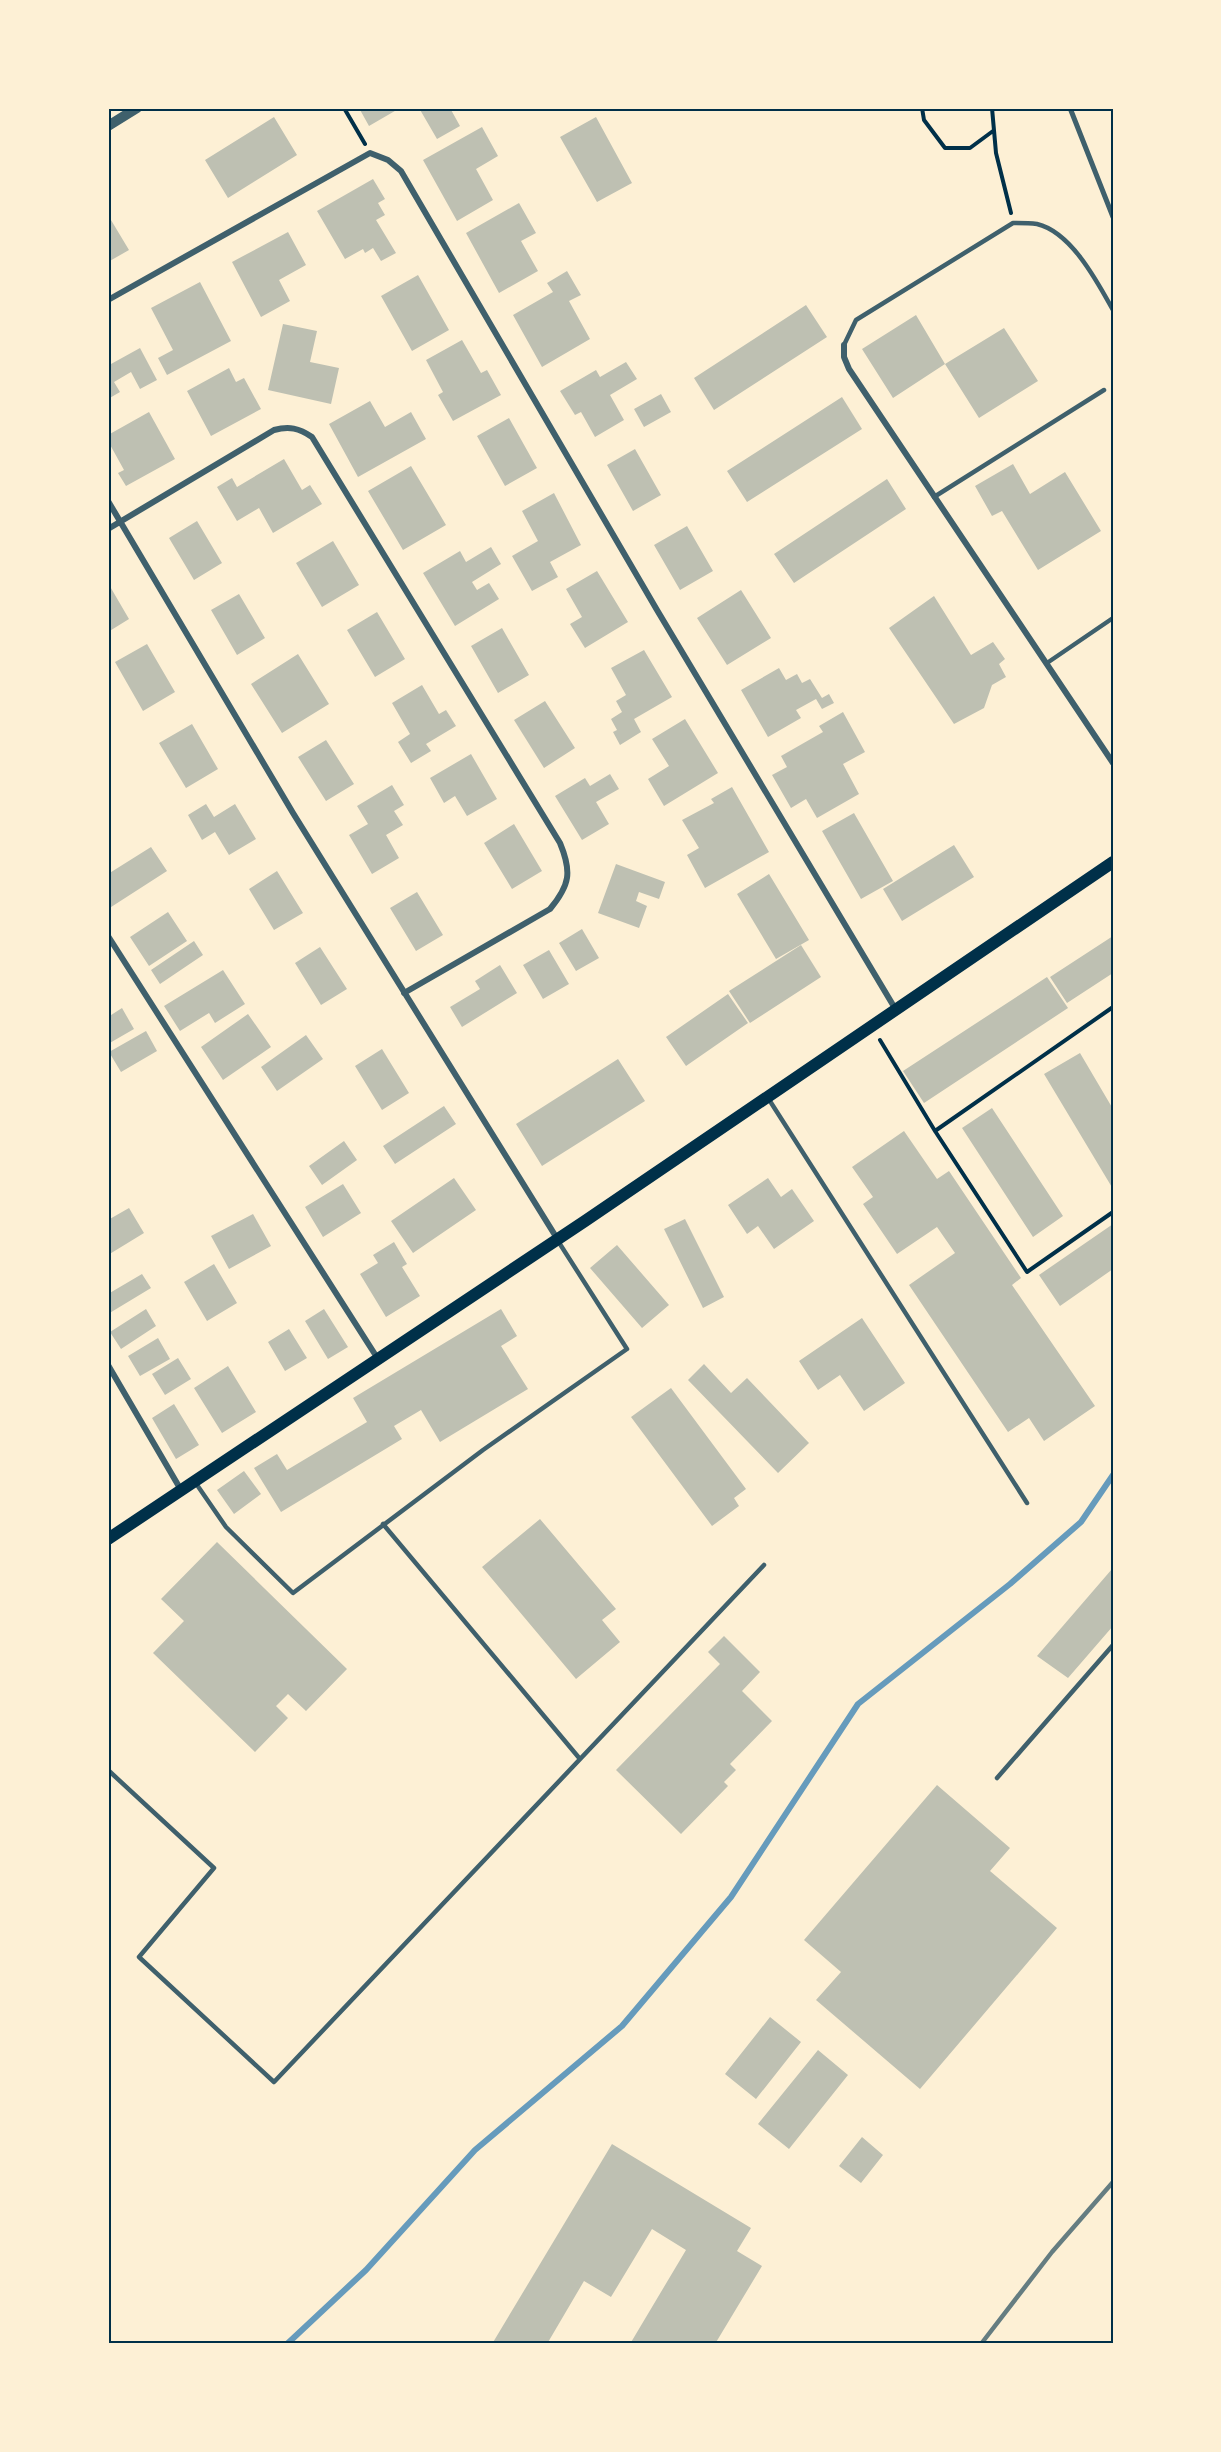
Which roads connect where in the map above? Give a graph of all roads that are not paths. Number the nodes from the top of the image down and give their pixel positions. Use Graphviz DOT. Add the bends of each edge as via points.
graph roads {
  1 [pos="137,108"];
  2 [pos="1070,108"];
  3 [pos="108,126"];
  4 [pos="1113,217"];
  5 [pos="108,300"];
  6 [pos="1113,309"];
  7 [pos="844,345"];
  8 [pos="1104,390"];
  9 [pos="933,497"];
  10 [pos="108,501"];
  11 [pos="120,521"];
  12 [pos="108,529"];
  13 [pos="1113,618"];
  14 [pos="1047,663"];
  15 [pos="1113,764"];
  16 [pos="1113,862"];
  17 [pos="108,936"];
  18 [pos="404,993"];
  19 [pos="896,1010"];
  20 [pos="768,1097"];
  21 [pos="558,1240"];
  22 [pos="378,1359"];
  23 [pos="108,1365"];
  24 [pos="195,1482"];
  25 [pos="181,1490"];
  26 [pos="1027,1503"];
  27 [pos="383,1524"];
  28 [pos="108,1539"];
  29 [pos="764,1564"];
  30 [pos="1113,1645"];
  31 [pos="580,1759"];
  32 [pos="108,1770"];
  33 [pos="997,1778"];
  1 -- 3 [label="street"];
  2 -- 4 [label="street"];
  5 -- 19 [label="street" via="370,153 401,171"];
  6 -- 7 [label="lane" via="1083,261 1057,234 1038,224 1013,223 856,320"];
  7 -- 9 [label="street" via="849,369"];
  8 -- 9 [label="lane"];
  9 -- 14 [label="street"];
  10 -- 11 [label="street"];
  11 -- 12 [label="street"];
  11 -- 18 [label="street"];
  11 -- 18 [label="street" via="274,430 294,428 312,437 560,843 568,876 563,893 550,909"];
  13 -- 14 [label="lane"];
  14 -- 15 [label="street"];
  16 -- 19 [label="main road"];
  17 -- 22 [label="street"];
  18 -- 21 [label="street"];
  19 -- 20 [label="main road"];
  20 -- 21 [label="main road"];
  20 -- 26 [label="lane"];
  21 -- 22 [label="main road"];
  21 -- 27 [label="lane" via="627,1350"];
  22 -- 24 [label="main road"];
  23 -- 25 [label="street"];
  24 -- 25 [label="main road"];
  24 -- 27 [label="lane" via="226,1527 293,1593"];
  25 -- 28 [label="main road"];
  27 -- 31 [label="lane"];
  29 -- 31 [label="lane"];
  30 -- 33 [label="lane"];
  31 -- 32 [label="lane" via="274,2082 139,1957 214,1868"];
}
